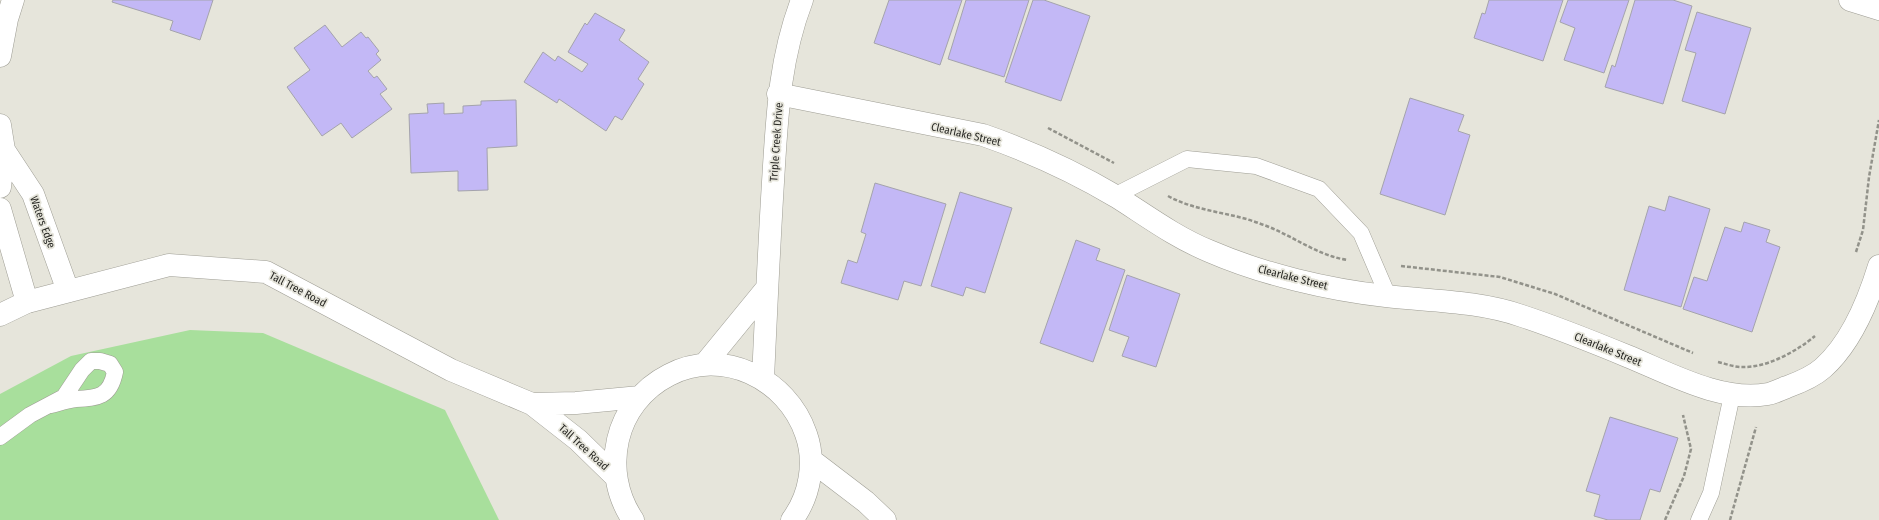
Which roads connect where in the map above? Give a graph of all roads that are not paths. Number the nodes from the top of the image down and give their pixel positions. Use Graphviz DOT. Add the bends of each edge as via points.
graph roads {
  1 [pos="13,0"];
  2 [pos="802,0"];
  3 [pos="1850,0"];
  4 [pos="1879,9"];
  5 [pos="0,56"];
  6 [pos="778,94"];
  7 [pos="0,125"];
  8 [pos="4,150"];
  9 [pos="0,187"];
  10 [pos="1114,196"];
  11 [pos="0,209"];
  12 [pos="1879,266"];
  13 [pos="767,288"];
  14 [pos="68,291"];
  15 [pos="1388,296"];
  16 [pos="27,302"];
  17 [pos="0,315"];
  18 [pos="704,365"];
  19 [pos="763,379"];
  20 [pos="1732,395"];
  21 [pos="640,397"];
  22 [pos="532,404"];
  23 [pos="51,405"];
  24 [pos="0,437"];
  25 [pos="811,460"];
  26 [pos="616,477"];
  27 [pos="634,520"];
  28 [pos="797,520"];
  29 [pos="885,520"];
  30 [pos="1700,520"];
  1 -- 5 [label="street"];
  2 -- 6 [label="street, Triple Creek Drive" via="792,26"];
  3 -- 4 [label="street"];
  6 -- 10 [label="street, Clearlake Street" via="983,136 1039,156"];
  6 -- 13 [label="street, Triple Creek Drive"];
  7 -- 8 [label="street"];
  8 -- 9 [label="street"];
  8 -- 14 [label="street, Waters Edge" via="33,194"];
  10 -- 15 [label="street, Clearlake Street" via="1167,230 1211,252 1266,272 1353,292"];
  10 -- 15 [label="lane" via="1187,159 1256,166 1319,189 1361,233"];
  11 -- 16 [label="street"];
  12 -- 20 [label="street, Clearlake Street" via="1864,305 1845,343 1822,370 1768,394"];
  13 -- 18 [label="street"];
  13 -- 19 [label="street, Triple Creek Drive"];
  14 -- 16 [label="street, Tall Tree Road"];
  14 -- 22 [label="street, Tall Tree Road" via="169,265 266,272 451,370"];
  15 -- 20 [label="street, Clearlake Street" via="1469,304 1512,313 1708,389"];
  16 -- 17 [label="street, Tall Tree Road"];
  18 -- 19 [label="street" via="729,366"];
  18 -- 21 [label="street" via="669,375"];
  19 -- 25 [label="street" via="783,394 798,414 807,436"];
  20 -- 30 [label="lane" via="1711,493"];
  21 -- 22 [label="street, Tall Tree Road"];
  21 -- 26 [label="street" via="625,417 621,428 615,452"];
  22 -- 26 [label="street, Tall Tree Road" via="578,440"];
  23 -- 24 [label="lane" via="30,415"];
  25 -- 28 [label="street" via="807,491"];
  25 -- 29 [label="street" via="866,502"];
  26 -- 27 [label="street" via="622,501"];
}
